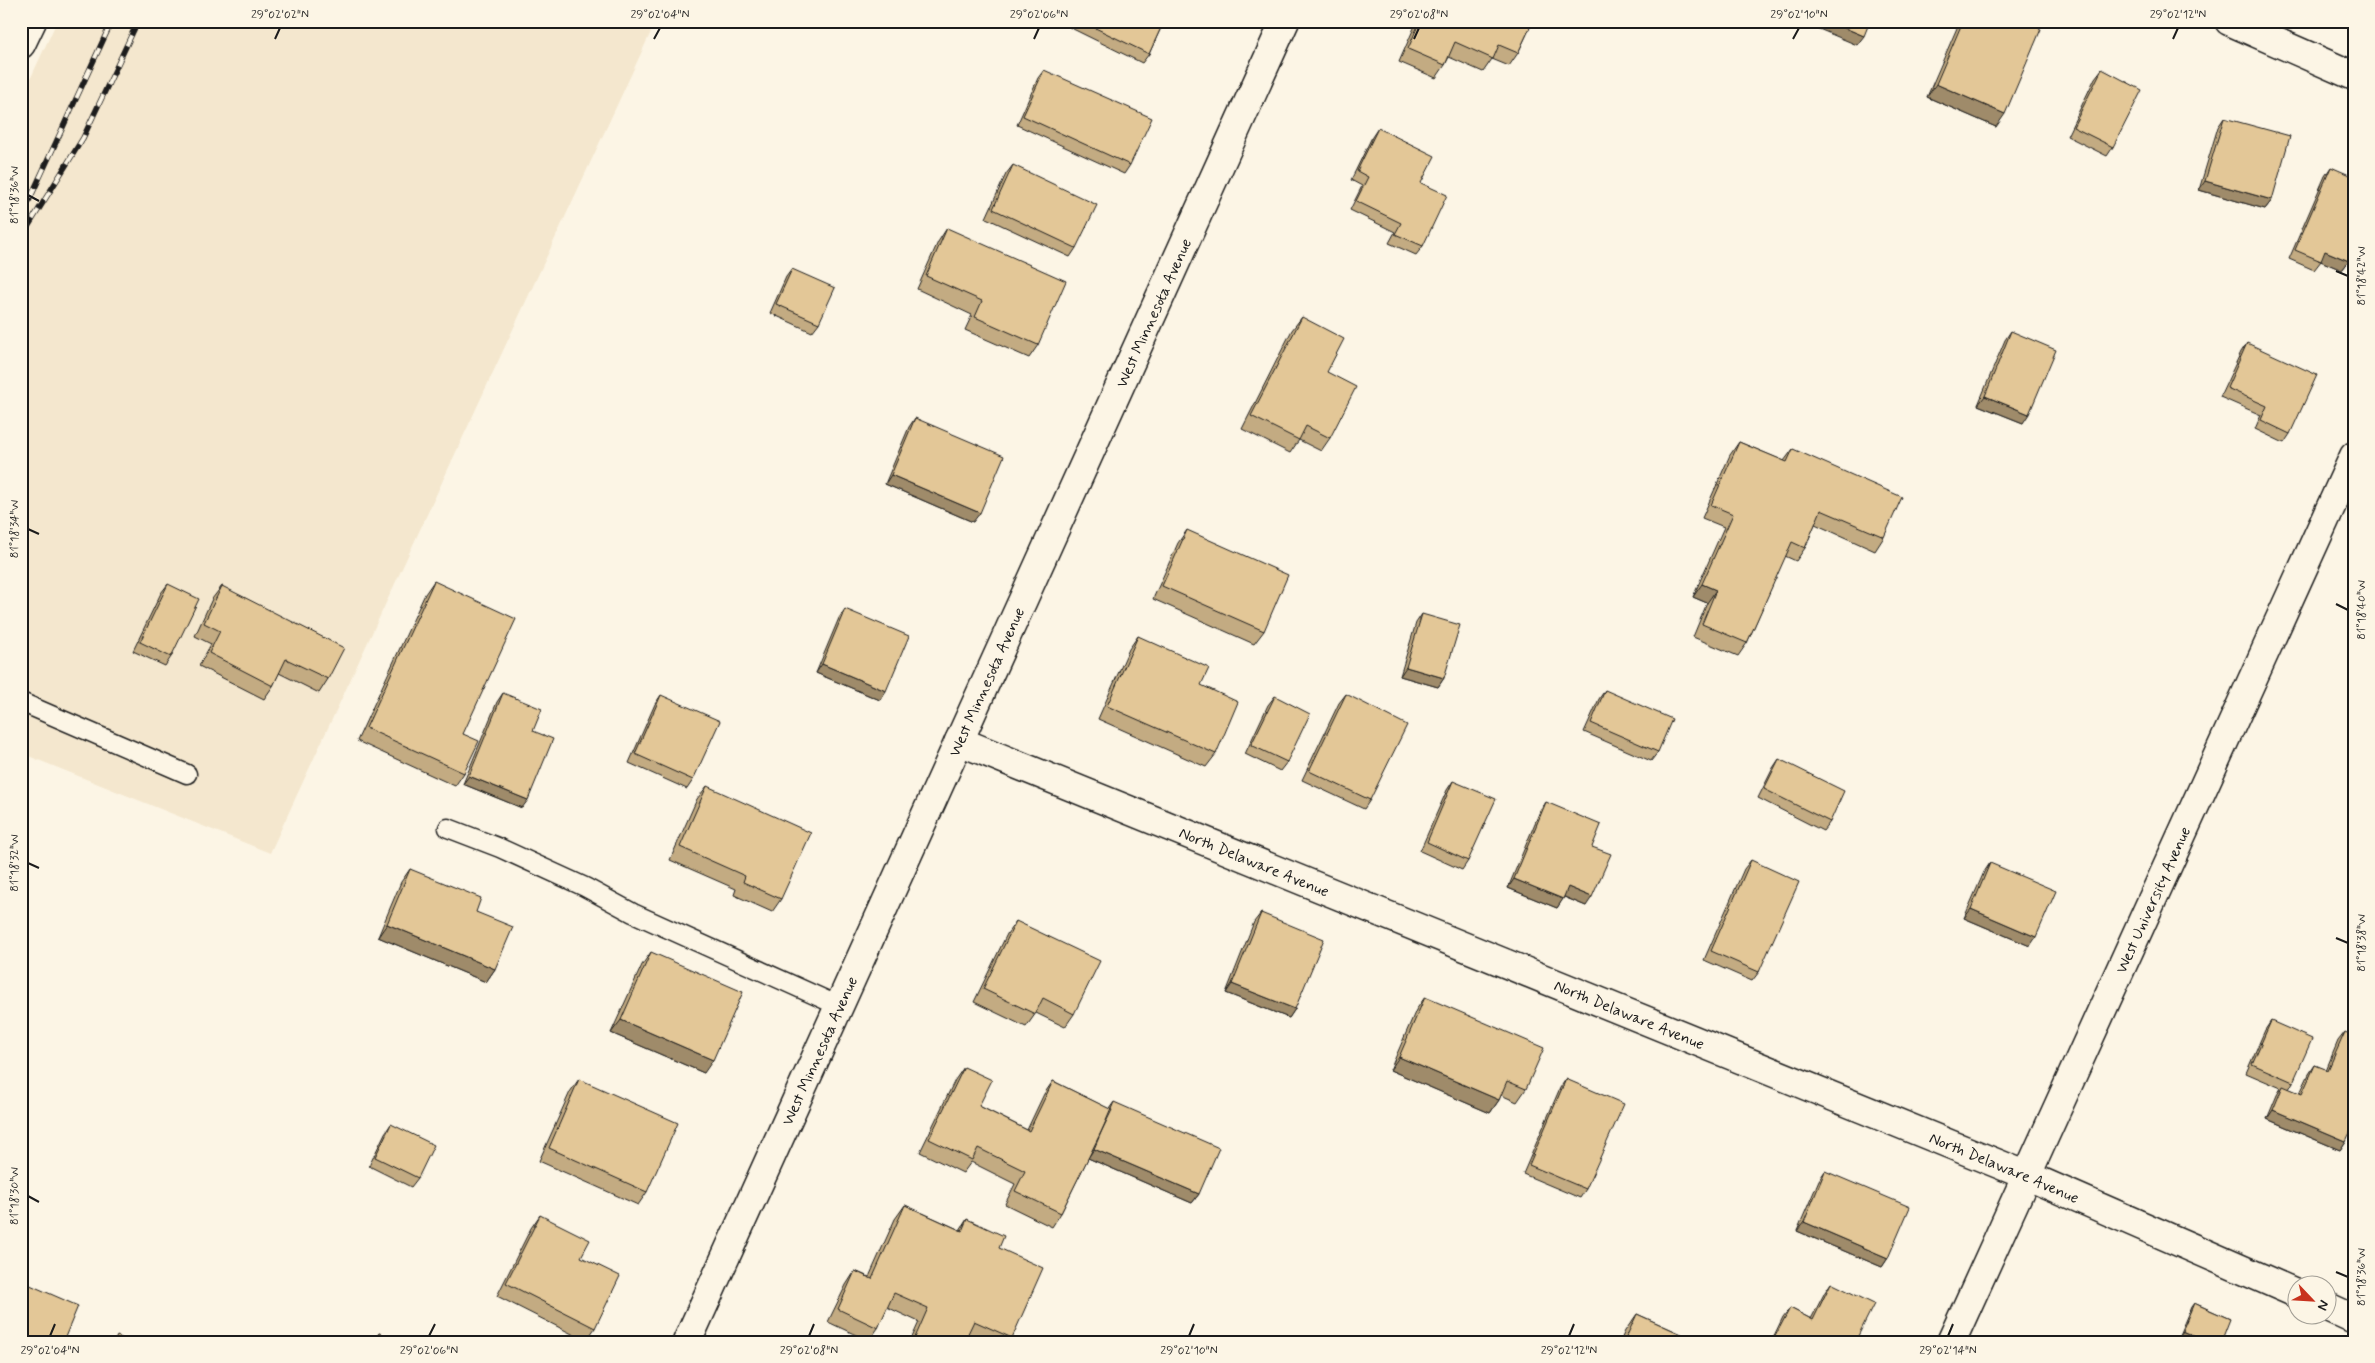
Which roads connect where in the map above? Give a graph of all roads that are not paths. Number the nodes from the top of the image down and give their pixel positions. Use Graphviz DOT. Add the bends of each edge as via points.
graph roads {
  1 [pos="32,21"];
  2 [pos="1285,21"];
  3 [pos="2229,21"];
  4 [pos="21,44"];
  5 [pos="2354,76"];
  6 [pos="2354,456"];
  7 [pos="21,702"];
  8 [pos="959,741"];
  9 [pos="187,774"];
  10 [pos="448,828"];
  11 [pos="839,1006"];
  12 [pos="2028,1176"];
  13 [pos="2288,1290"];
  14 [pos="2338,1312"];
  15 [pos="2354,1319"];
  16 [pos="687,1342"];
  17 [pos="1951,1342"];
  1 -- 4 [label="street"];
  2 -- 8 [label="street, West Minnesota Avenue"];
  3 -- 5 [label="street"];
  6 -- 12 [label="street, West University Avenue"];
  7 -- 9 [label="lane"];
  8 -- 11 [label="street, West Minnesota Avenue"];
  8 -- 12 [label="street, North Delaware Avenue"];
  10 -- 11 [label="lane" via="500,848 633,913"];
  11 -- 16 [label="street, West Minnesota Avenue"];
  12 -- 13 [label="street, North Delaware Avenue"];
  12 -- 17 [label="street, West University Avenue"];
  14 -- 15 [label="street"];
}
